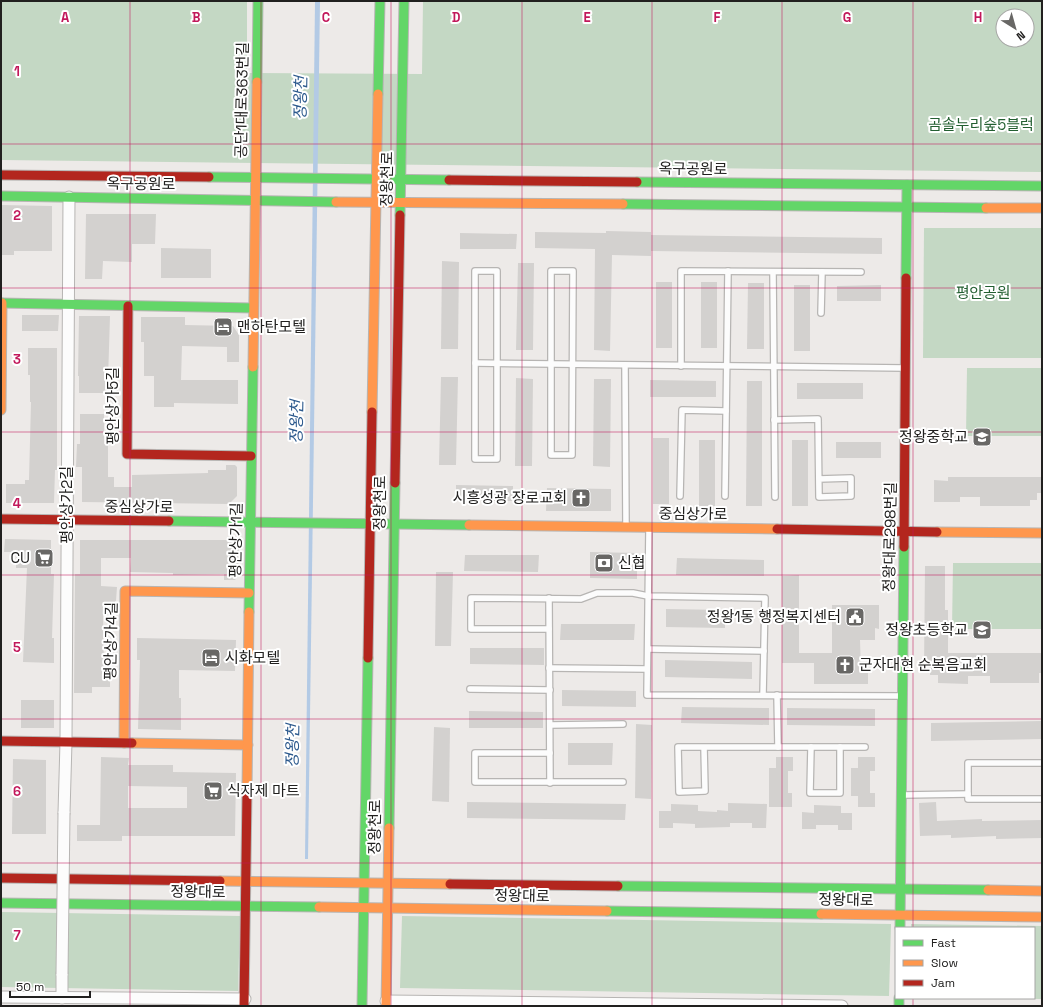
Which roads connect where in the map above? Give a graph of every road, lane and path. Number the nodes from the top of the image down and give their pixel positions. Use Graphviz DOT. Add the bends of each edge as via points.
graph roads {
  1 [pos="258,1"];
  2 [pos="380,1"];
  3 [pos="404,1"];
  4 [pos="1,175"];
  5 [pos="255,178"];
  6 [pos="377,179"];
  7 [pos="401,179"];
  8 [pos="907,185"];
  9 [pos="1042,186"];
  10 [pos="1,196"];
  11 [pos="69,197"];
  12 [pos="254,200"];
  13 [pos="376,202"];
  14 [pos="400,203"];
  15 [pos="908,207"];
  16 [pos="1042,208"];
  17 [pos="728,271"];
  18 [pos="773,272"];
  19 [pos="822,272"];
  20 [pos="861,272"];
  21 [pos="1,303"];
  22 [pos="68,304"];
  23 [pos="128,306"];
  24 [pos="253,308"];
  25 [pos="821,313"];
  26 [pos="475,363"];
  27 [pos="497,363"];
  28 [pos="551,364"];
  29 [pos="573,364"];
  30 [pos="625,365"];
  31 [pos="681,366"];
  32 [pos="727,366"];
  33 [pos="774,366"];
  34 [pos="906,368"];
  35 [pos="1,410"];
  36 [pos="726,411"];
  37 [pos="774,420"];
  38 [pos="251,456"];
  39 [pos="819,479"];
  40 [pos="680,496"];
  41 [pos="725,496"];
  42 [pos="775,497"];
  43 [pos="1,519"];
  44 [pos="67,520"];
  45 [pos="250,522"];
  46 [pos="370,524"];
  47 [pos="394,524"];
  48 [pos="626,527"];
  49 [pos="649,528"];
  50 [pos="904,531"];
  51 [pos="1042,533"];
  52 [pos="250,593"];
  53 [pos="648,596"];
  54 [pos="549,598"];
  55 [pos="549,629"];
  56 [pos="648,649"];
  57 [pos="764,651"];
  58 [pos="549,668"];
  59 [pos="648,669"];
  60 [pos="470,689"];
  61 [pos="550,690"];
  62 [pos="763,695"];
  63 [pos="778,695"];
  64 [pos="902,696"];
  65 [pos="623,724"];
  66 [pos="550,725"];
  67 [pos="1,741"];
  68 [pos="66,742"];
  69 [pos="124,743"];
  70 [pos="248,745"];
  71 [pos="778,747"];
  72 [pos="811,747"];
  73 [pos="704,748"];
  74 [pos="840,748"];
  75 [pos="865,748"];
  76 [pos="550,753"];
  77 [pos="1042,763"];
  78 [pos="550,782"];
  79 [pos="623,782"];
  80 [pos="968,794"];
  81 [pos="901,795"];
  82 [pos="1042,799"];
  83 [pos="1,878"];
  84 [pos="246,881"];
  85 [pos="364,882"];
  86 [pos="388,883"];
  87 [pos="900,889"];
  88 [pos="1042,891"];
  89 [pos="1,903"];
  90 [pos="246,906"];
  91 [pos="363,908"];
  92 [pos="387,908"];
  93 [pos="900,915"];
  94 [pos="1042,917"];
  95 [pos="900,927"];
  96 [pos="1,997"];
  97 [pos="56,1000"];
  98 [pos="244,1003"];
  99 [pos="386,1004"];
  100 [pos="560,1004"];
  101 [pos="725,1005"];
  102 [pos="362,1006"];
  103 [pos="842,1006"];
  1 -- 5 [label="street, 공단1대로363번길"];
  2 -- 6 [label="street, 정왕천로"];
  3 -- 7 [label="street, 정왕천로"];
  4 -- 5 [label="street, 옥구공원로"];
  5 -- 6 [label="street, 옥구공원로"];
  5 -- 12 [label="street, 공단1대로363번길"];
  6 -- 7 [label="street, 옥구공원로"];
  6 -- 13 [label="street, 정왕천로"];
  7 -- 8 [label="street, 옥구공원로"];
  7 -- 14 [label="street, 정왕천로"];
  8 -- 9 [label="street, 옥구공원로"];
  8 -- 15 [label="street, 정왕대로298번길"];
  10 -- 11 [label="street, 옥구공원로"];
  11 -- 12 [label="street, 옥구공원로"];
  11 -- 22 [label="street, 평안상가2길"];
  12 -- 13 [label="street, 옥구공원로"];
  12 -- 24 [label="street, 평안상가1길"];
  13 -- 14 [label="street"];
  13 -- 46 [label="street, 정왕천로"];
  14 -- 15 [label="street"];
  14 -- 47 [label="street, 정왕천로"];
  15 -- 16 [label="street"];
  15 -- 34 [label="street, 정왕대로298번길"];
  17 -- 18 [label="lane"];
  17 -- 31 [label="lane" via="681,271"];
  17 -- 32 [label="lane"];
  18 -- 19 [label="lane"];
  18 -- 33 [label="lane"];
  19 -- 20 [label="lane"];
  19 -- 25 [label="lane"];
  21 -- 22 [label="street"];
  21 -- 35 [label="street"];
  22 -- 23 [label="street"];
  22 -- 44 [label="street, 평안상가2길"];
  23 -- 24 [label="street"];
  23 -- 38 [label="street, 평안상가5길" via="127,454"];
  24 -- 38 [label="street, 평안상가1길"];
  26 -- 27 [label="lane"];
  26 -- 27 [label="lane" via="475,271 497,271"];
  26 -- 27 [label="lane" via="475,459 497,459"];
  27 -- 28 [label="lane"];
  28 -- 29 [label="lane"];
  28 -- 29 [label="lane" via="551,454 572,455"];
  28 -- 29 [label="lane" via="551,271 573,271"];
  29 -- 30 [label="lane"];
  30 -- 31 [label="lane"];
  30 -- 48 [label="lane"];
  31 -- 32 [label="lane"];
  32 -- 33 [label="lane"];
  32 -- 36 [label="lane"];
  33 -- 34 [label="lane"];
  33 -- 37 [label="lane"];
  34 -- 50 [label="street, 정왕대로298번길"];
  36 -- 40 [label="lane" via="682,410"];
  36 -- 41 [label="lane"];
  37 -- 39 [label="lane" via="818,419"];
  37 -- 42 [label="lane"];
  38 -- 45 [label="street, 평안상가1길"];
  39 -- 39 [label="lane" via="851,478 851,496 819,497"];
  43 -- 44 [label="street, 중심상가로"];
  44 -- 45 [label="street, 중심상가로"];
  44 -- 68 [label="street, 평안상가2길"];
  45 -- 46 [label="street, 중심상가로"];
  45 -- 52 [label="street, 평안상가1길"];
  46 -- 47 [label="street, 중심상가로"];
  46 -- 85 [label="street, 정왕천로"];
  47 -- 48 [label="street, 중심상가로"];
  47 -- 86 [label="street, 정왕천로"];
  48 -- 49 [label="street, 중심상가로"];
  49 -- 50 [label="street, 중심상가로"];
  49 -- 53 [label="lane"];
  50 -- 51 [label="street, 중심상가로"];
  50 -- 64 [label="street, 정왕대로298번길"];
  52 -- 69 [label="street, 평안상가4길" via="126,591"];
  52 -- 70 [label="street, 평안상가1길"];
  53 -- 54 [label="lane" via="633,593 597,593 581,599"];
  53 -- 56 [label="lane"];
  53 -- 57 [label="lane" via="765,598"];
  54 -- 55 [label="lane"];
  54 -- 55 [label="lane" via="471,598 471,629"];
  55 -- 58 [label="lane"];
  56 -- 57 [label="lane"];
  56 -- 59 [label="lane"];
  57 -- 62 [label="lane"];
  58 -- 59 [label="lane"];
  58 -- 61 [label="lane"];
  59 -- 62 [label="lane" via="647,695"];
  60 -- 61 [label="lane"];
  61 -- 66 [label="lane"];
  62 -- 63 [label="lane"];
  63 -- 64 [label="lane"];
  63 -- 71 [label="lane"];
  64 -- 81 [label="street, 정왕대로298번길"];
  65 -- 66 [label="lane"];
  66 -- 76 [label="lane"];
  67 -- 68 [label="street"];
  68 -- 69 [label="street"];
  68 -- 97 [label="street, 평안상가2길, bridge" via="62,974"];
  69 -- 70 [label="street"];
  70 -- 84 [label="street, 평안상가1길"];
  71 -- 72 [label="lane"];
  71 -- 73 [label="lane"];
  72 -- 74 [label="lane"];
  72 -- 74 [label="lane" via="810,793 840,794"];
  73 -- 73 [label="lane" via="678,748 679,792 705,791"];
  74 -- 75 [label="lane"];
  76 -- 78 [label="lane"];
  76 -- 78 [label="lane" via="475,753 475,782"];
  77 -- 80 [label="lane" via="968,763"];
  78 -- 79 [label="lane"];
  80 -- 81 [label="lane"];
  80 -- 82 [label="lane" via="968,799"];
  81 -- 87 [label="street, 정왕대로298번길"];
  83 -- 84 [label="street, 정왕대로"];
  84 -- 85 [label="street, 정왕대로"];
  84 -- 90 [label="street, 평안상가1길"];
  85 -- 86 [label="street, 정왕대로"];
  85 -- 91 [label="street, 정왕천로"];
  86 -- 87 [label="street, 정왕대로"];
  86 -- 92 [label="street, 정왕천로"];
  87 -- 88 [label="street, 정왕대로"];
  87 -- 93 [label="street, 정왕대로298번길"];
  89 -- 90 [label="street, 정왕대로"];
  90 -- 91 [label="street, 정왕대로"];
  90 -- 98 [label="street, 평안상가1길"];
  91 -- 92 [label="street, 정왕대로"];
  91 -- 102 [label="street, 정왕천로"];
  92 -- 93 [label="street, 정왕대로"];
  92 -- 99 [label="street, 정왕천로"];
  93 -- 94 [label="street, 정왕대로"];
  93 -- 95 [label="street, 정왕대로298번길"];
  96 -- 97 [label="street"];
  97 -- 98 [label="street"];
  99 -- 100 [label="street"];
  100 -- 101 [label="street"];
  101 -- 103 [label="street"];
}
